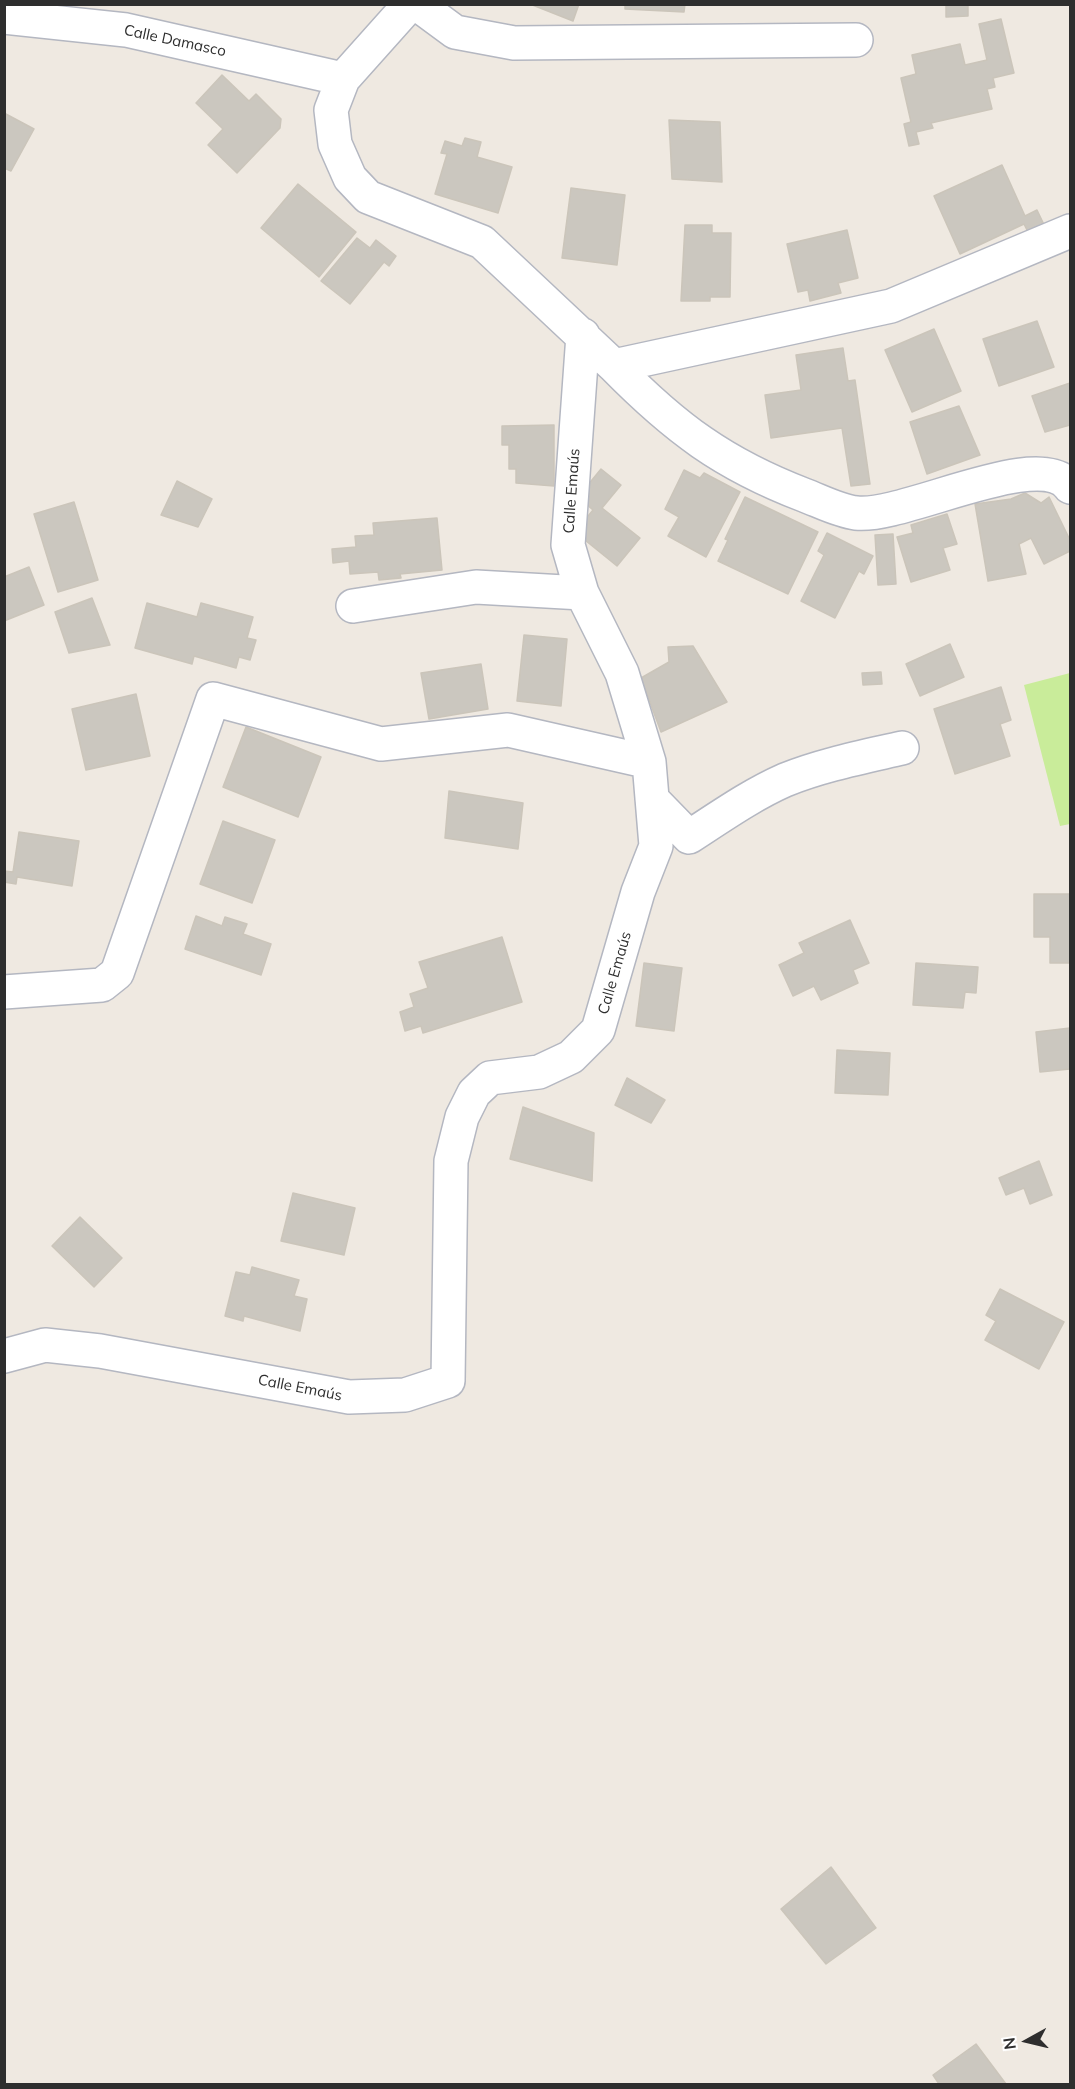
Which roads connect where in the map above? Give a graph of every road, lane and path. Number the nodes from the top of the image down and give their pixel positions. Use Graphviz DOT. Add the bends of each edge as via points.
graph roads {
  1 [pos="410,4"];
  2 [pos="417,4"];
  3 [pos="4,17"];
  4 [pos="856,40"];
  5 [pos="342,79"];
  6 [pos="1071,231"];
  7 [pos="584,335"];
  8 [pos="614,366"];
  9 [pos="1071,487"];
  10 [pos="582,593"];
  11 [pos="353,606"];
  12 [pos="902,748"];
  13 [pos="649,762"];
  14 [pos="652,798"];
  15 [pos="4,992"];
  16 [pos="4,1356"];
  1 -- 5 [label="street"];
  2 -- 4 [label="street" via="455,32 514,43"];
  3 -- 5 [label="street, Calle Damasco" via="126,30"];
  5 -- 7 [label="street" via="331,110 334,144 350,177 368,197 482,242"];
  6 -- 8 [label="street" via="891,306"];
  7 -- 8 [label="street"];
  7 -- 10 [label="street, Calle Emaús" via="568,545"];
  8 -- 9 [label="street" via="649,402 702,445 760,478 857,513 894,508 1011,475 1045,473"];
  10 -- 11 [label="street" via="476,587"];
  10 -- 13 [label="street, Calle Emaús" via="622,673"];
  12 -- 14 [label="street" via="785,780 689,837"];
  13 -- 14 [label="street, Calle Emaús"];
  13 -- 15 [label="street" via="508,730 381,744 213,699 117,973 102,986"];
  14 -- 16 [label="street, Calle Emaús" via="656,846 638,892 598,1030 571,1057 539,1072 490,1078 474,1093 462,1117 451,1161 448,1381 405,1395 349,1397 100,1351 45,1345"];
}
